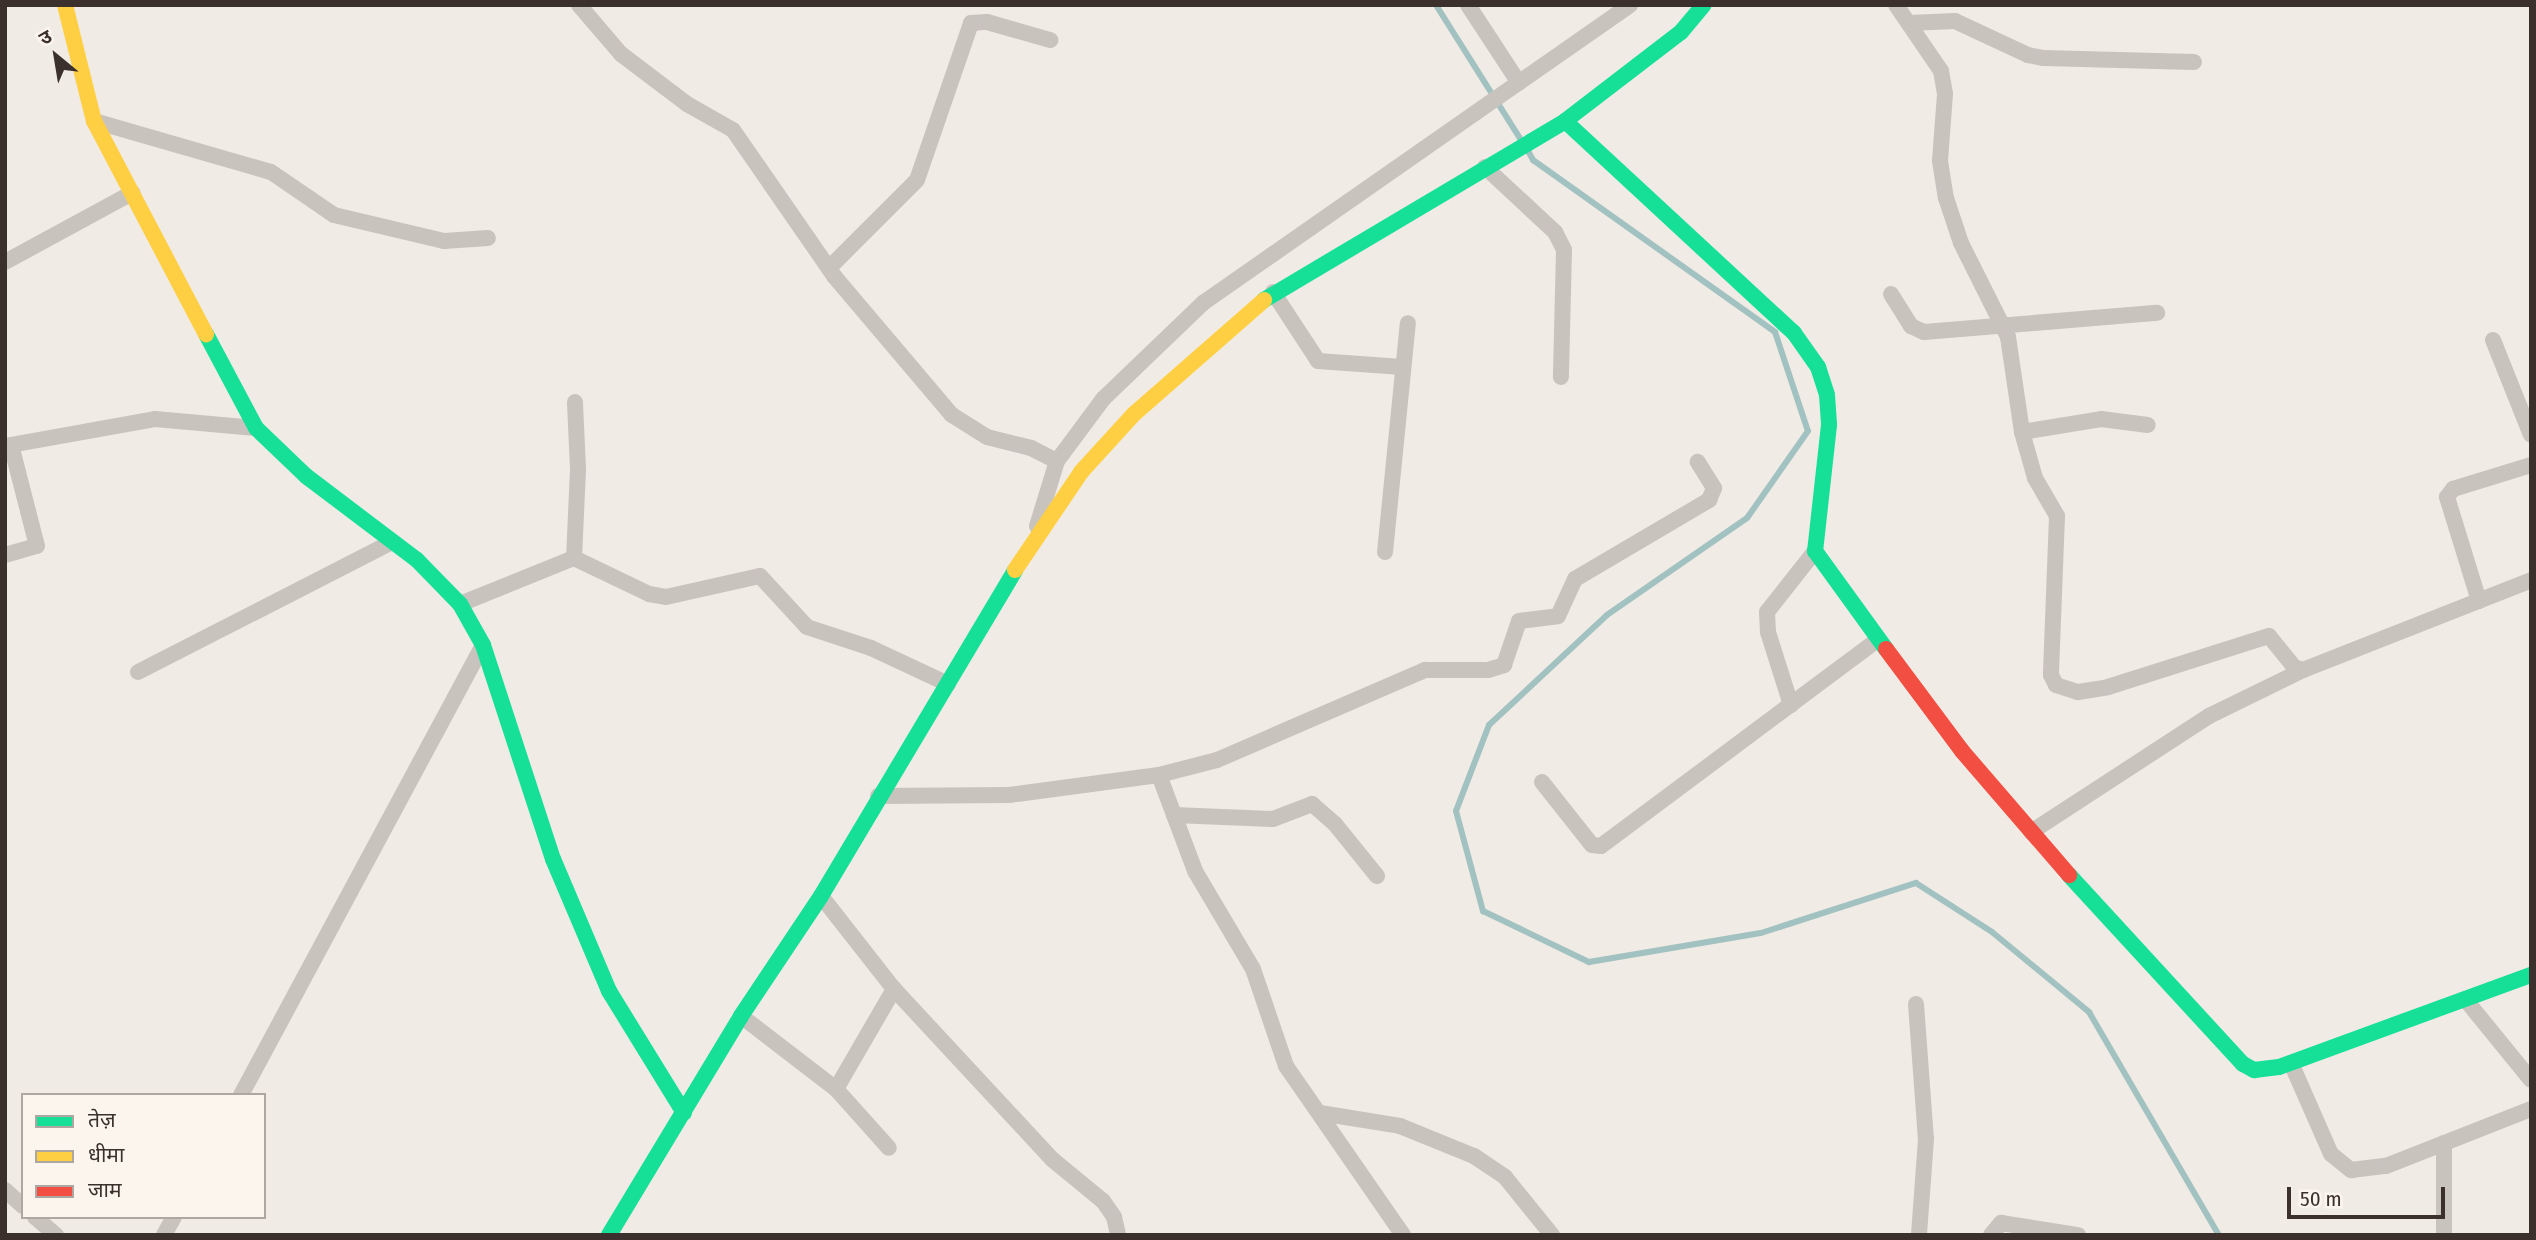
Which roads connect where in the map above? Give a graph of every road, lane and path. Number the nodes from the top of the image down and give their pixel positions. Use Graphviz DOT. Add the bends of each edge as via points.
graph roads {
  1 [pos="65,5"];
  2 [pos="579,5"];
  3 [pos="1468,5"];
  4 [pos="1630,5"];
  5 [pos="1704,5"];
  6 [pos="1896,5"];
  7 [pos="1909,23"];
  8 [pos="1050,40"];
  9 [pos="2194,62"];
  10 [pos="1513,87"];
  11 [pos="94,121"];
  12 [pos="1565,121"];
  13 [pos="1485,167"];
  14 [pos="132,194"];
  15 [pos="488,238"];
  16 [pos="5,262"];
  17 [pos="829,268"];
  18 [pos="1273,292"];
  19 [pos="1891,294"];
  20 [pos="2157,313"];
  21 [pos="1408,323"];
  22 [pos="2001,323"];
  23 [pos="2493,340"];
  24 [pos="1402,367"];
  25 [pos="1561,377"];
  26 [pos="575,402"];
  27 [pos="2148,425"];
  28 [pos="256,428"];
  29 [pos="2022,432"];
  30 [pos="2531,435"];
  31 [pos="8,446"];
  32 [pos="1057,461"];
  33 [pos="1698,461"];
  34 [pos="2531,465"];
  35 [pos="1032,541"];
  36 [pos="392,542"];
  37 [pos="1815,551"];
  38 [pos="1385,552"];
  39 [pos="5,555"];
  40 [pos="574,558"];
  41 [pos="2531,580"];
  42 [pos="2479,601"];
  43 [pos="460,604"];
  44 [pos="1877,640"];
  45 [pos="483,645"];
  46 [pos="2304,670"];
  47 [pos="138,672"];
  48 [pos="948,684"];
  49 [pos="1791,705"];
  50 [pos="1159,775"];
  51 [pos="1542,782"];
  52 [pos="878,796"];
  53 [pos="1174,816"];
  54 [pos="2031,832"];
  55 [pos="1377,876"];
  56 [pos="821,896"];
  57 [pos="2531,975"];
  58 [pos="894,989"];
  59 [pos="2465,999"];
  60 [pos="1916,1004"];
  61 [pos="741,1016"];
  62 [pos="2291,1063"];
  63 [pos="2531,1080"];
  64 [pos="836,1089"];
  65 [pos="242,1093"];
  66 [pos="2531,1109"];
  67 [pos="1320,1113"];
  68 [pos="684,1114"];
  69 [pos="2444,1143"];
  70 [pos="889,1148"];
  71 [pos="5,1190"];
  72 [pos="21,1204"];
  73 [pos="37,1219"];
  74 [pos="173,1219"];
  75 [pos="56,1235"];
  76 [pos="164,1235"];
  77 [pos="609,1235"];
  78 [pos="1118,1235"];
  79 [pos="1403,1235"];
  80 [pos="1552,1235"];
  81 [pos="1919,1235"];
  82 [pos="1991,1235"];
  83 [pos="2078,1235"];
  84 [pos="2444,1235"];
  1 -- 11 [label="street"];
  2 -- 17 [label="street" via="621,54 687,104 733,130"];
  3 -- 10 [label="street"];
  4 -- 10 [label="street"];
  5 -- 12 [label="street" via="1681,32"];
  6 -- 7 [label="street"];
  7 -- 9 [label="street" via="1955,21 2043,58"];
  7 -- 22 [label="street" via="1941,71 1945,94 1940,161 1947,198 1961,243"];
  8 -- 17 [label="street" via="987,22 971,23 917,180"];
  10 -- 32 [label="street" via="1203,303 1103,399"];
  11 -- 14 [label="street"];
  11 -- 15 [label="street" via="271,172 334,215 443,242"];
  12 -- 13 [label="street"];
  12 -- 37 [label="street" via="1715,255 1794,333 1818,367 1827,395 1829,425"];
  13 -- 18 [label="street"];
  13 -- 25 [label="street" via="1555,232 1564,250"];
  14 -- 16 [label="street"];
  14 -- 28 [label="street"];
  17 -- 32 [label="street" via="965,426"];
  18 -- 24 [label="street" via="1318,361"];
  18 -- 35 [label="street" via="1134,414 1081,472"];
  19 -- 22 [label="street" via="1917,331"];
  20 -- 22 [label="street"];
  21 -- 24 [label="street"];
  22 -- 29 [label="street" via="2010,344"];
  23 -- 30 [label="street"];
  24 -- 38 [label="street"];
  26 -- 40 [label="street" via="579,469"];
  27 -- 29 [label="street" via="2101,419"];
  28 -- 31 [label="street" via="155,419"];
  28 -- 36 [label="street" via="277,452"];
  29 -- 46 [label="street" via="2035,478 2059,524 2051,676 2056,684 2078,692 2108,687 2269,636 2294,667"];
  31 -- 39 [label="street" via="25,488 37,546"];
  32 -- 35 [label="street"];
  33 -- 50 [label="street" via="1714,488 1710,500 1575,579 1558,616 1519,621 1504,664 1488,670 1425,670 1217,760"];
  34 -- 42 [label="street" via="2453,489 2447,497"];
  35 -- 48 [label="street"];
  36 -- 43 [label="street"];
  36 -- 47 [label="street"];
  37 -- 44 [label="street"];
  37 -- 49 [label="street" via="1768,611 1768,632"];
  40 -- 43 [label="street"];
  40 -- 48 [label="street" via="649,594 666,597 680,598 750,575 760,576 807,627 871,648"];
  41 -- 42 [label="street"];
  42 -- 46 [label="street"];
  43 -- 45 [label="street"];
  44 -- 49 [label="street"];
  44 -- 54 [label="street"];
  45 -- 65 [label="street"];
  45 -- 68 [label="street" via="554,859 609,991"];
  46 -- 54 [label="street" via="2209,716"];
  48 -- 52 [label="street"];
  49 -- 51 [label="street" via="1601,846 1592,845"];
  50 -- 52 [label="street" via="1009,795"];
  50 -- 53 [label="street"];
  52 -- 56 [label="street"];
  53 -- 55 [label="street" via="1273,819 1312,804 1335,824"];
  53 -- 67 [label="street" via="1195,871 1253,969 1277,1048"];
  54 -- 62 [label="street" via="2243,1064 2262,1071"];
  56 -- 58 [label="street"];
  56 -- 61 [label="street"];
  57 -- 59 [label="street"];
  58 -- 64 [label="street"];
  58 -- 78 [label="street" via="1053,1160 1102,1201 1114,1217"];
  59 -- 62 [label="street"];
  59 -- 63 [label="street"];
  60 -- 81 [label="street" via="1926,1139"];
  61 -- 64 [label="street"];
  61 -- 68 [label="street"];
  62 -- 69 [label="street" via="2331,1154 2351,1170 2385,1166"];
  64 -- 70 [label="street"];
  66 -- 69 [label="street"];
  67 -- 79 [label="street"];
  67 -- 80 [label="street" via="1400,1126 1474,1156 1505,1177"];
  68 -- 77 [label="street"];
  69 -- 84 [label="street"];
  71 -- 72 [label="street"];
  73 -- 75 [label="street"];
  74 -- 76 [label="street"];
  82 -- 83 [label="street" via="2001,1223"];
}
